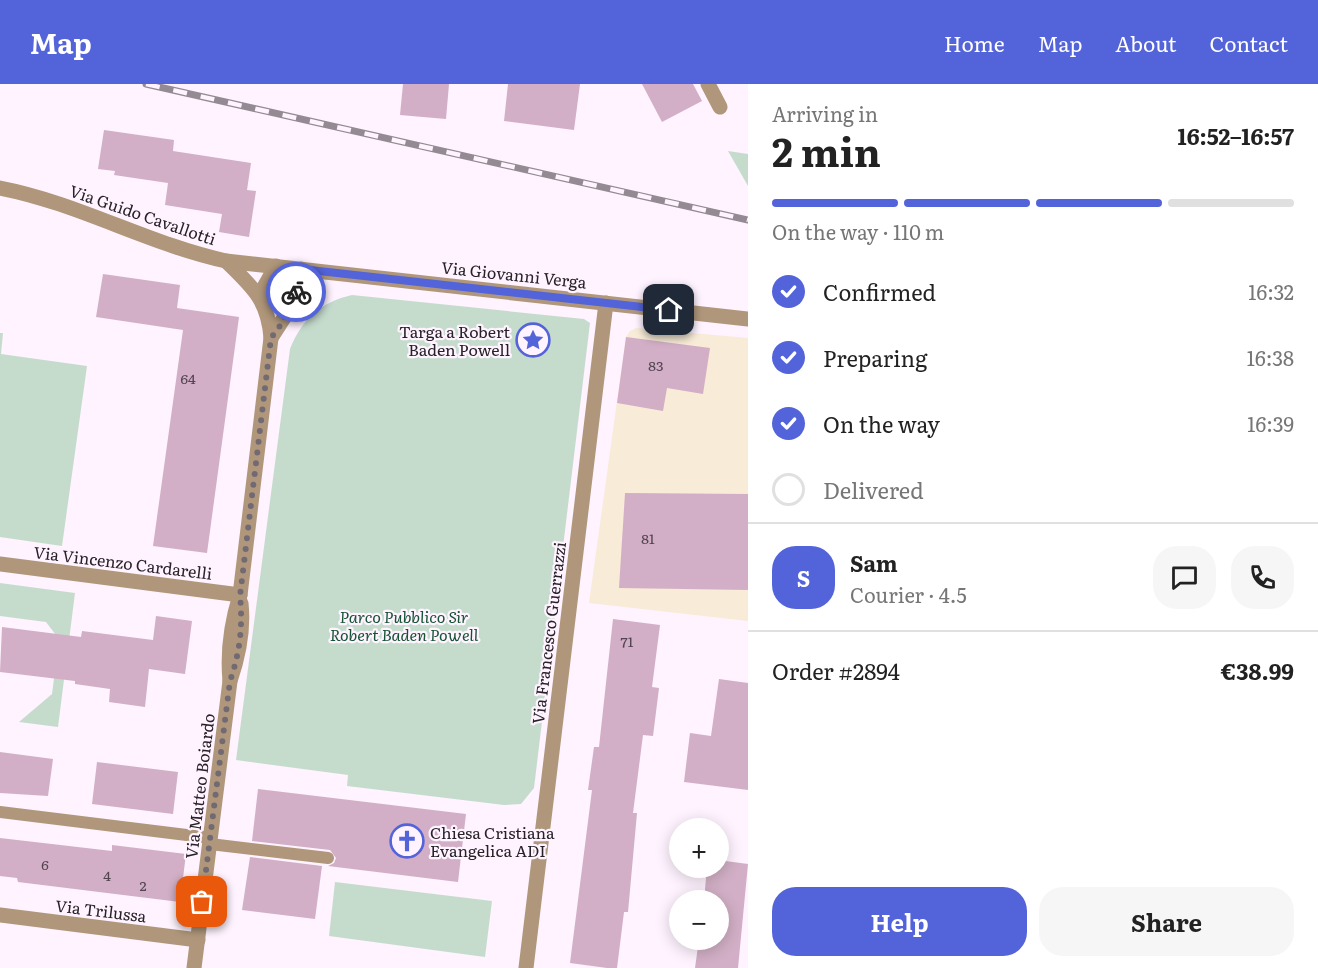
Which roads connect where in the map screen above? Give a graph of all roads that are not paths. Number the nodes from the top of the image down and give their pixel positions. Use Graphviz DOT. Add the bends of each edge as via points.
graph roads {
  1 [pos="708,84"];
  2 [pos="720,107"];
  3 [pos="0,188"];
  4 [pos="226,261"];
  5 [pos="276,266"];
  6 [pos="301,269"];
  7 [pos="264,303"];
  8 [pos="606,303"];
  9 [pos="748,318"];
  10 [pos="271,338"];
  11 [pos="0,564"];
  12 [pos="240,596"];
  13 [pos="0,812"];
  14 [pos="210,841"];
  15 [pos="328,858"];
  16 [pos="0,915"];
  17 [pos="198,940"];
  18 [pos="194,968"];
  19 [pos="526,968"];
  1 -- 2 [label="street"];
  3 -- 4 [label="street, Via Guido Cavallotti"];
  4 -- 5 [label="street, Via Guido Cavallotti"];
  4 -- 7 [label="street, Via Matteo Boiardo" via="259,293"];
  5 -- 6 [label="street, Via Giovanni Verga"];
  5 -- 7 [label="street, Via Matteo Boiardo" via="263,289"];
  6 -- 8 [label="street, Via Giovanni Verga"];
  6 -- 10 [label="street, Via Matteo Boiardo" via="289,310"];
  7 -- 10 [label="street, Via Matteo Boiardo"];
  8 -- 9 [label="street, Via Giovanni Verga"];
  8 -- 19 [label="street, Via Francesco Guerrazzi"];
  10 -- 12 [label="street, Via Matteo Boiardo"];
  11 -- 12 [label="street, Via Vincenzo Cardarelli"];
  12 -- 14 [label="street, Via Matteo Boiardo" via="243,622 230,681"];
  13 -- 14 [label="lane"];
  14 -- 15 [label="lane"];
  14 -- 17 [label="street, Via Matteo Boiardo"];
  16 -- 17 [label="street, Via Trilussa"];
  17 -- 18 [label="street, Via Matteo Boiardo"];
}
